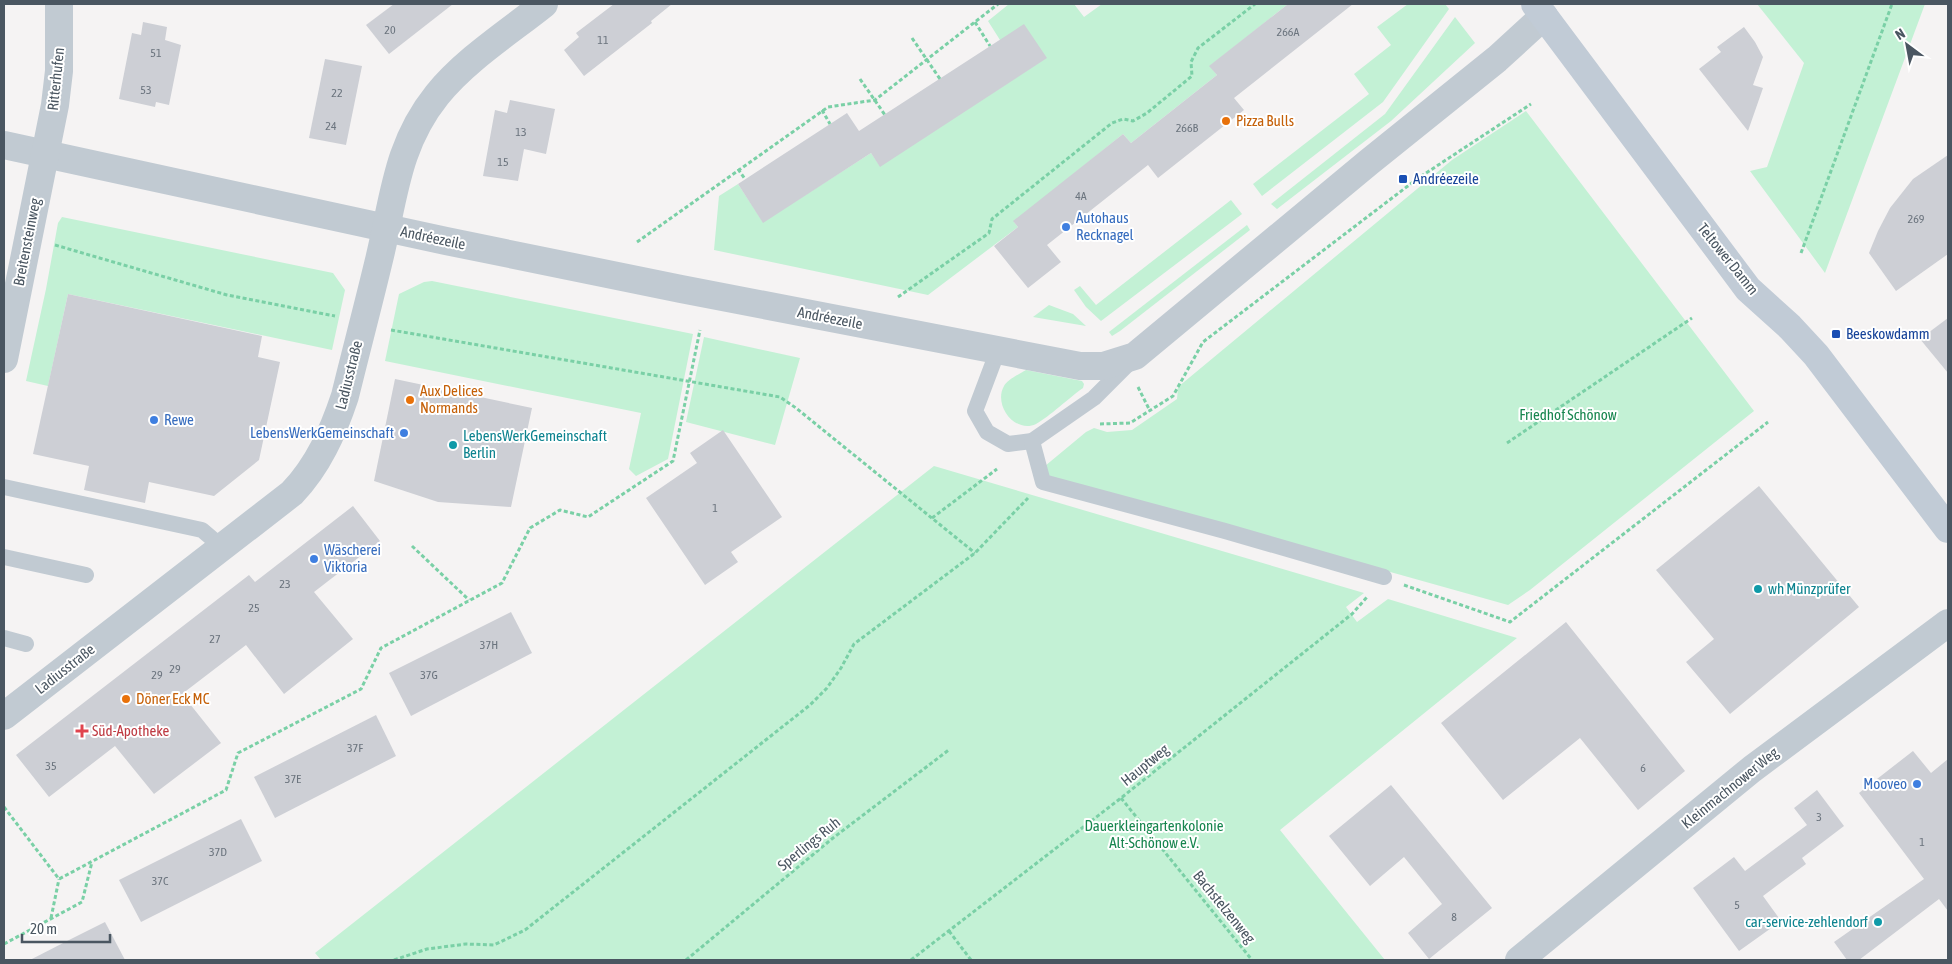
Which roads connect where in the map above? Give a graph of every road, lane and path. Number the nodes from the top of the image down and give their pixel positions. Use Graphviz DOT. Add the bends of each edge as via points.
graph roads {
  1 [pos="59,4"];
  2 [pos="544,4"];
  3 [pos="998,4"];
  4 [pos="1255,4"];
  5 [pos="1892,4"];
  6 [pos="1540,10"];
  7 [pos="975,22"];
  8 [pos="912,38"];
  9 [pos="990,46"];
  10 [pos="927,59"];
  11 [pos="860,79"];
  12 [pos="940,79"];
  13 [pos="875,100"];
  14 [pos="1532,104"];
  15 [pos="822,110"];
  16 [pos="885,115"];
  17 [pos="830,124"];
  18 [pos="4,145"];
  19 [pos="45,153"];
  20 [pos="738,169"];
  21 [pos="745,179"];
  22 [pos="387,228"];
  23 [pos="637,242"];
  24 [pos="50,244"];
  25 [pos="1801,253"];
  26 [pos="898,297"];
  27 [pos="339,317"];
  28 [pos="1692,318"];
  29 [pos="385,329"];
  30 [pos="700,330"];
  31 [pos="998,350"];
  32 [pos="1135,356"];
  33 [pos="4,359"];
  34 [pos="689,380"];
  35 [pos="1768,422"];
  36 [pos="1091,424"];
  37 [pos="1032,441"];
  38 [pos="1507,442"];
  39 [pos="997,469"];
  40 [pos="1043,482"];
  41 [pos="4,487"];
  42 [pos="932,518"];
  43 [pos="1948,530"];
  44 [pos="412,546"];
  45 [pos="222,547"];
  46 [pos="975,553"];
  47 [pos="4,557"];
  48 [pos="86,575"];
  49 [pos="1384,578"];
  50 [pos="469,600"];
  51 [pos="1948,623"];
  52 [pos="4,638"];
  53 [pos="26,644"];
  54 [pos="4,716"];
  55 [pos="950,749"];
  56 [pos="1121,798"];
  57 [pos="4,807"];
  58 [pos="92,862"];
  59 [pos="59,879"];
  60 [pos="51,918"];
  61 [pos="949,931"];
  62 [pos="4,944"];
  63 [pos="394,960"];
  64 [pos="686,960"];
  65 [pos="911,960"];
  66 [pos="971,960"];
  67 [pos="1252,960"];
  68 [pos="1518,960"];
  1 -- 19 [label="street, Ritterhufen" via="60,71"];
  2 -- 22 [label="street, Ladiusstraße" via="454,77 425,111 396,175"];
  3 -- 7 [label="path"];
  4 -- 26 [label="path" via="1198,48 1191,62 1192,76 1182,85 1133,121 1123,119 1112,123 992,219 989,233"];
  5 -- 25 [label="path"];
  6 -- 32 [label="street, Andréezeile" via="1497,59"];
  6 -- 43 [label="main road, Teltower Damm" via="1748,288 1816,355"];
  7 -- 9 [label="path"];
  7 -- 10 [label="path"];
  8 -- 10 [label="path"];
  10 -- 12 [label="path"];
  10 -- 13 [label="path"];
  11 -- 13 [label="path"];
  13 -- 15 [label="path"];
  13 -- 16 [label="path"];
  14 -- 36 [label="path" via="1417,179 1203,342 1173,396 1130,423"];
  15 -- 17 [label="path"];
  15 -- 20 [label="path"];
  18 -- 19 [label="street, Andréezeile"];
  19 -- 22 [label="street, Andréezeile"];
  19 -- 33 [label="street, Breitensteinweg"];
  20 -- 21 [label="path"];
  20 -- 23 [label="path"];
  22 -- 31 [label="street, Andréezeile"];
  22 -- 45 [label="street, Ladiusstraße" via="345,396 318,460 292,493"];
  24 -- 27 [label="path" via="227,295"];
  28 -- 38 [label="path"];
  29 -- 34 [label="path"];
  30 -- 34 [label="path"];
  31 -- 32 [label="street, Andréezeile" via="1080,366 1103,366"];
  31 -- 37 [label="lane" via="975,411 987,432 1008,444"];
  32 -- 37 [label="lane" via="1094,398"];
  34 -- 42 [label="path" via="780,397"];
  34 -- 50 [label="path" via="673,461 588,516 560,510 530,528 502,583"];
  35 -- 49 [label="path" via="1510,622"];
  37 -- 40 [label="lane"];
  39 -- 42 [label="path"];
  40 -- 46 [label="path"];
  40 -- 49 [label="lane"];
  41 -- 45 [label="lane" via="202,530"];
  42 -- 46 [label="path"];
  44 -- 50 [label="path"];
  45 -- 54 [label="street, Ladiusstraße"];
  46 -- 63 [label="path" via="854,644 827,688 810,705 525,930 494,944 437,948"];
  47 -- 48 [label="lane"];
  49 -- 56 [label="path, Hauptweg" via="1352,614"];
  50 -- 58 [label="path" via="380,648 361,688 238,753 226,790"];
  51 -- 68 [label="street, Kleinmachnower Weg" via="1752,769"];
  52 -- 53 [label="lane"];
  55 -- 64 [label="path, Sperlings Ruh" via="833,838"];
  56 -- 61 [label="path, Hauptweg"];
  56 -- 67 [label="path, Bachstelzenweg"];
  57 -- 59 [label="path"];
  58 -- 59 [label="path"];
  58 -- 60 [label="path" via="82,902"];
  59 -- 60 [label="path"];
  60 -- 62 [label="path"];
  61 -- 65 [label="path, Hauptweg"];
  61 -- 66 [label="path"];
}
